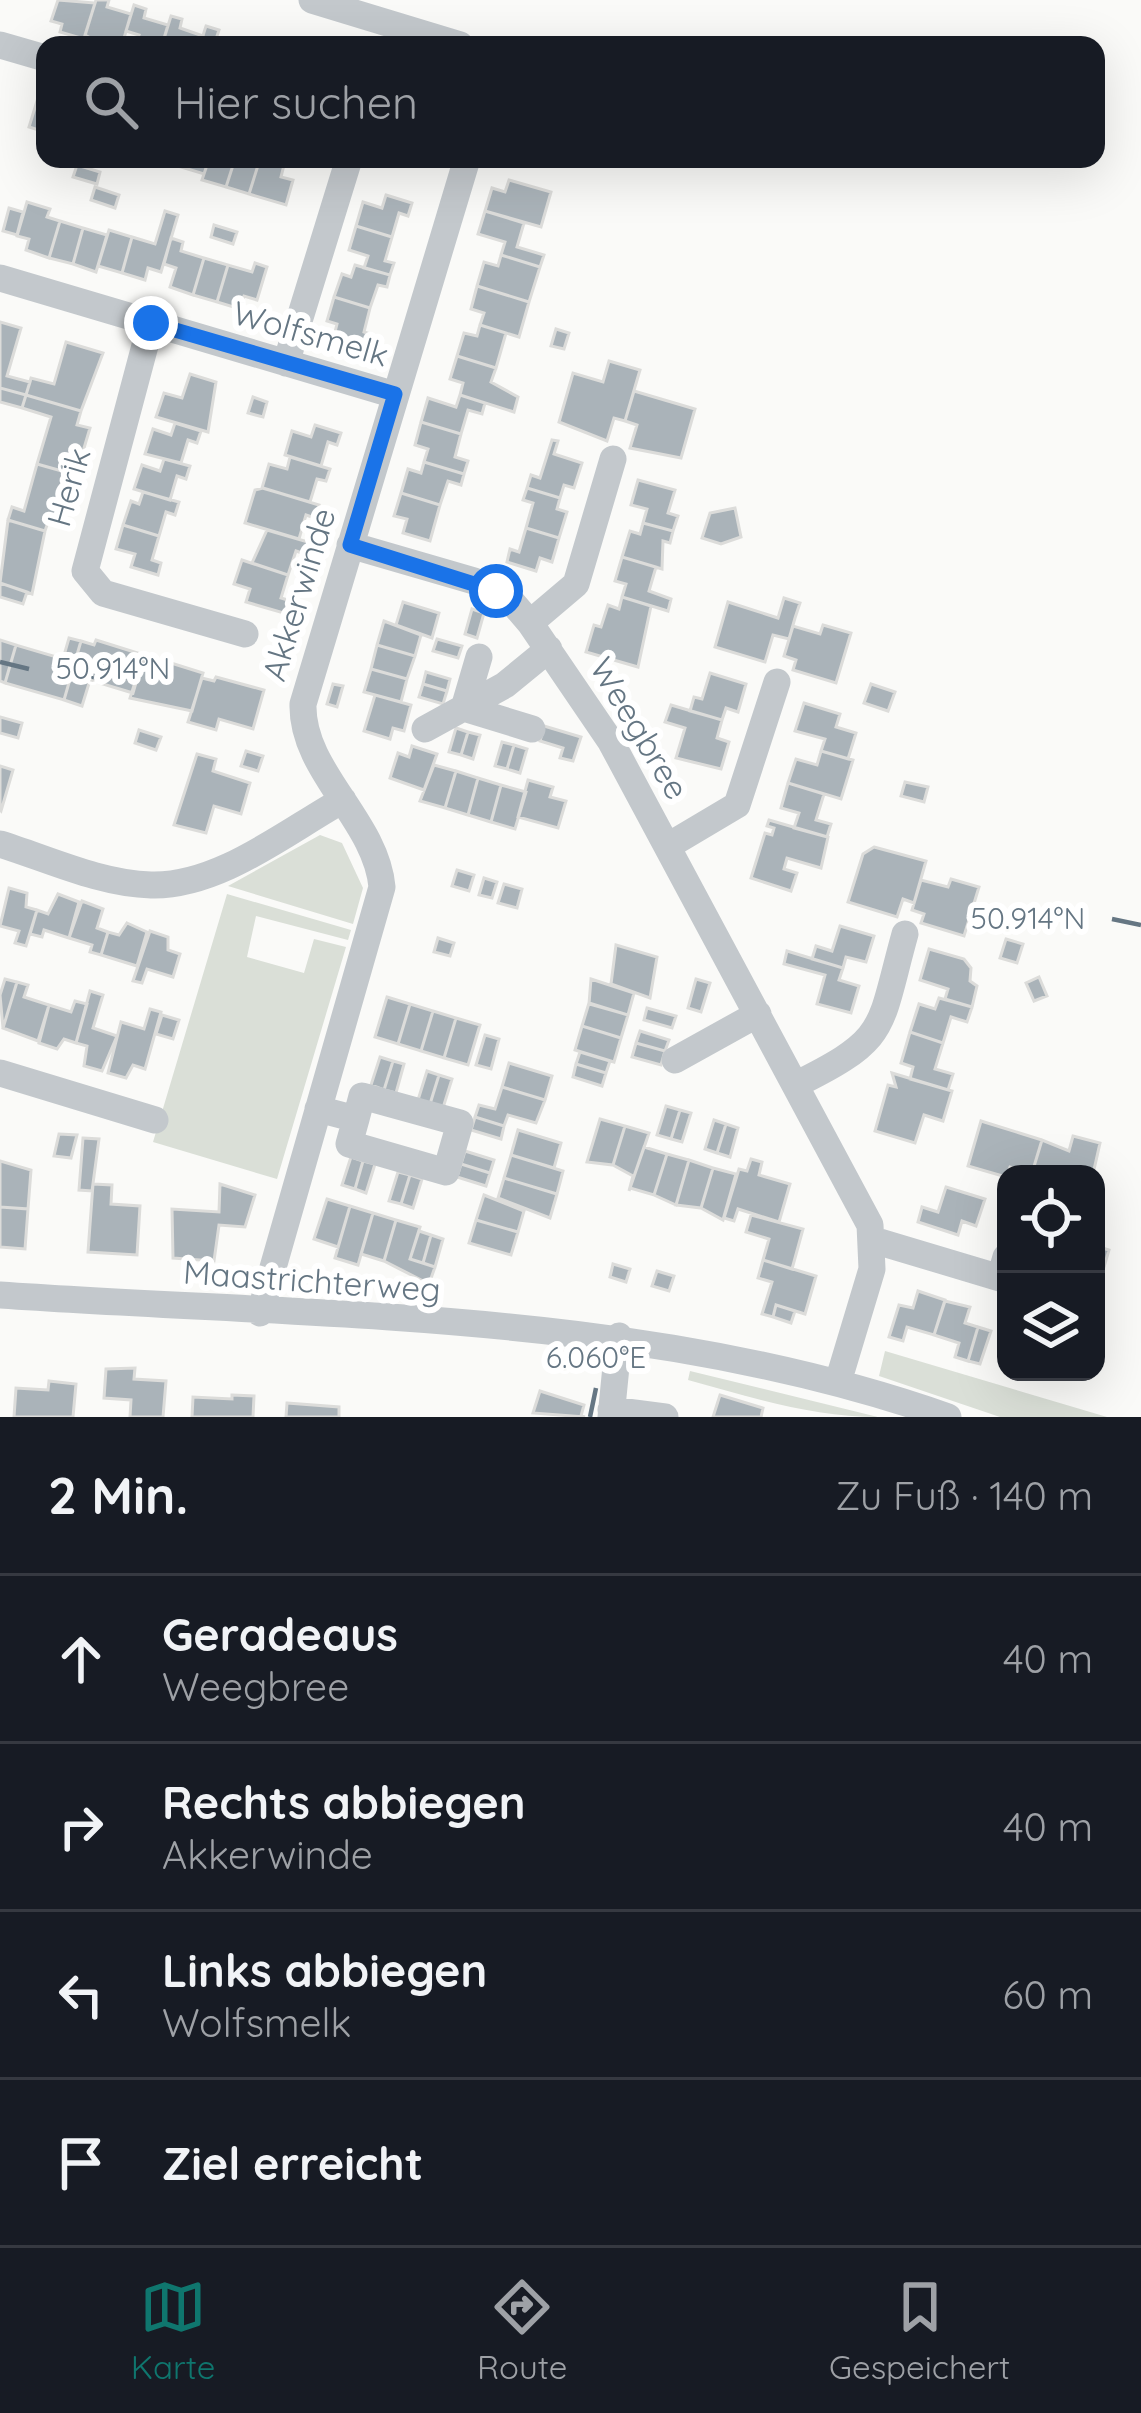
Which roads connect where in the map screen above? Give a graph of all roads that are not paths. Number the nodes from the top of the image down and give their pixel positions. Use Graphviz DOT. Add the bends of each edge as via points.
graph roads {
  1 [pos="312,0"];
  2 [pos="430,36"];
  3 [pos="0,44"];
  4 [pos="36,55"];
  5 [pos="346,168"];
  6 [pos="464,168"];
  7 [pos="0,278"];
  8 [pos="151,323"];
  9 [pos="286,363"];
  10 [pos="395,394"];
  11 [pos="614,459"];
  12 [pos="350,545"];
  13 [pos="530,623"];
  14 [pos="245,634"];
  15 [pos="549,649"];
  16 [pos="478,657"];
  17 [pos="777,682"];
  18 [pos="505,685"];
  19 [pos="464,708"];
  20 [pos="496,718"];
  21 [pos="425,729"];
  22 [pos="532,729"];
  23 [pos="343,800"];
  24 [pos="0,844"];
  25 [pos="668,846"];
  26 [pos="905,934"];
  27 [pos="758,1014"];
  28 [pos="675,1060"];
  29 [pos="0,1073"];
  30 [pos="795,1085"];
  31 [pos="318,1108"];
  32 [pos="356,1119"];
  33 [pos="155,1120"];
  34 [pos="873,1240"];
  35 [pos="1001,1273"];
  36 [pos="0,1295"];
  37 [pos="260,1313"];
  38 [pos="619,1336"];
  39 [pos="838,1382"];
  40 [pos="913,1411"];
  41 [pos="611,1413"];
  42 [pos="665,1417"];
  43 [pos="949,1417"];
  1 -- 2 [label="street"];
  3 -- 4 [label="street"];
  5 -- 9 [label="street"];
  6 -- 10 [label="street, Akkerwinde"];
  7 -- 8 [label="street, Wolfsmelk"];
  8 -- 9 [label="street, Wolfsmelk"];
  8 -- 14 [label="street, Herik" via="86,571 103,592"];
  9 -- 10 [label="street, Wolfsmelk"];
  10 -- 12 [label="street, Akkerwinde"];
  11 -- 13 [label="street" via="576,584"];
  12 -- 13 [label="street, Weegbree" via="485,586"];
  12 -- 23 [label="street, Akkerwinde" via="302,717"];
  13 -- 15 [label="street, Weegbree"];
  15 -- 18 [label="street, Weegbree"];
  15 -- 25 [label="street, Weegbree"];
  16 -- 19 [label="street"];
  17 -- 25 [label="street, Weegbree" via="737,805"];
  18 -- 19 [label="street, Weegbree"];
  18 -- 20 [label="street"];
  19 -- 20 [label="street"];
  19 -- 21 [label="street, Weegbree"];
  20 -- 22 [label="street"];
  23 -- 24 [label="street" via="215,872 172,884 124,881"];
  23 -- 31 [label="street, Akkerwinde" via="372,849 382,887"];
  25 -- 27 [label="street, Weegbree"];
  26 -- 30 [label="street" via="872,1039"];
  27 -- 28 [label="street"];
  27 -- 30 [label="street, Weegbree"];
  29 -- 33 [label="street"];
  30 -- 34 [label="street, Weegbree"];
  31 -- 32 [label="street"];
  31 -- 37 [label="street, Akkerwinde"];
  34 -- 35 [label="street"];
  34 -- 39 [label="street" via="867,1290"];
  36 -- 37 [label="street, Maastrichterweg"];
  37 -- 38 [label="street, Maastrichterweg"];
  38 -- 39 [label="street, Maastrichterweg"];
  38 -- 41 [label="street"];
  39 -- 40 [label="street, Maastrichterweg"];
  40 -- 43 [label="street, Maastrichterweg"];
  41 -- 42 [label="street"];
}
